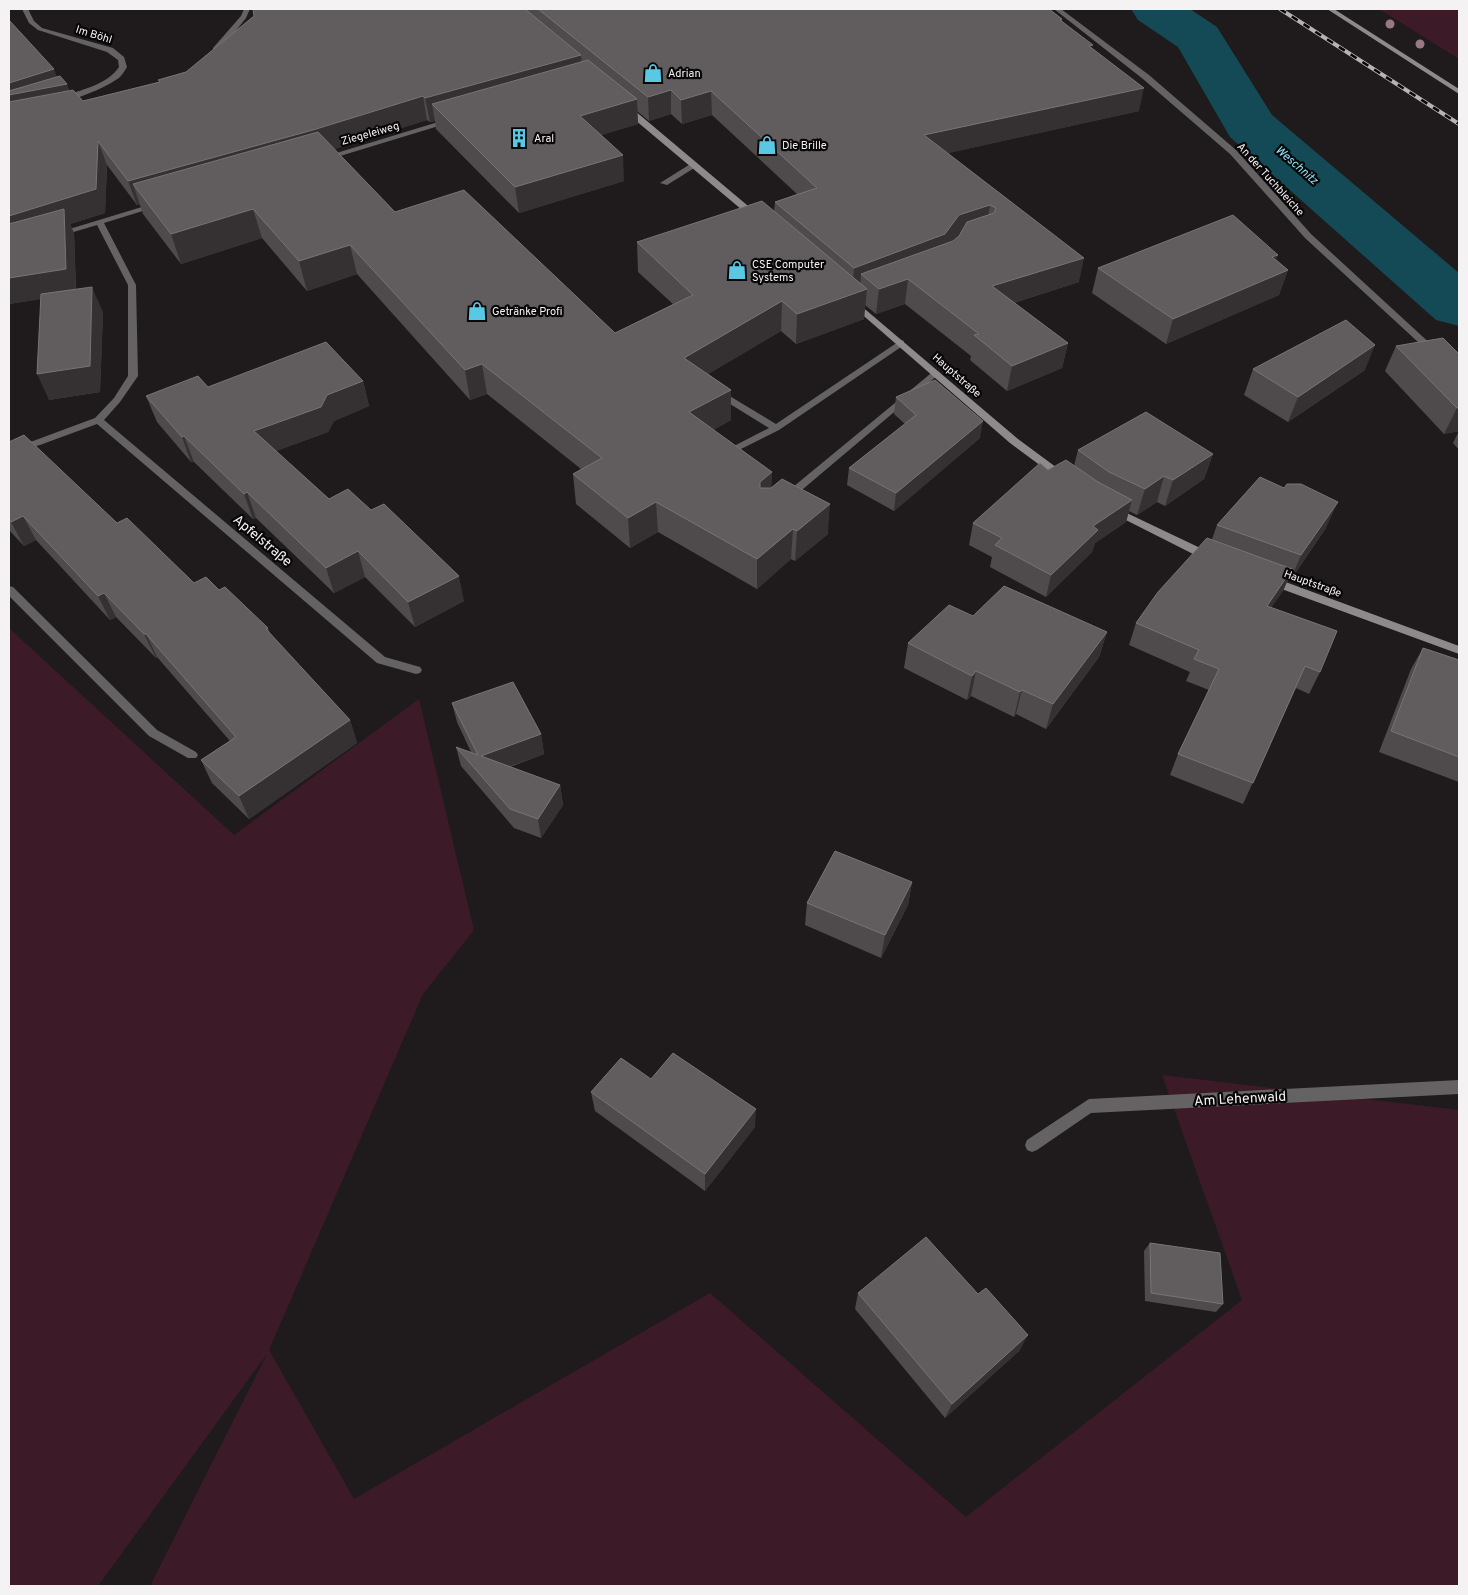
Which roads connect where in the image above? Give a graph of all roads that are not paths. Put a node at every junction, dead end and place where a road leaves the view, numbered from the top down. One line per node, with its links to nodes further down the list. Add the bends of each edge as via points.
1 (25, 9): 7 (street, Im Böhl, via 31,22 40,29 110,50 123,60 120,73 104,84)
2 (247, 9): 5 (street, via 221,47)
3 (1057, 9): 20 (street, An der Tuchbleiche, via 1146,77 1233,152 1308,236)
4 (1330, 9): 6 (main road)
5 (208, 58)
6 (1459, 92)
7 (52, 102)
8 (619, 102): 11 (main road)
9 (460, 119): 10 (street, Ziegeleiweg)
10 (319, 159)
11 (695, 165): 12 (street); 15 (main road)
12 (664, 183)
13 (166, 203): 14 (street)
14 (99, 222): 16 (street); 22 (street, via 132,285 133,376)
15 (768, 228)
16 (45, 237)
17 (852, 296): 18 (main road, Hauptstraße)
18 (901, 343): 19 (main road, Hauptstraße); 23 (street)
19 (935, 373): 26 (main road, Hauptstraße, via 1014,441); 27 (street)
20 (1459, 375)
21 (725, 397): 23 (street)
22 (98, 420): 25 (street); 33 (street, Apfelstraße, via 381,660)
23 (776, 428): 24 (street)
24 (737, 447)
25 (9, 450)
26 (1074, 485)
27 (780, 503)
28 (1105, 506): 29 (main road, via 1204,556)
29 (1223, 562)
30 (1259, 576): 32 (main road, Hauptstraße)
31 (9, 590): 34 (street, via 153,733)
32 (1459, 650)
33 (416, 670)
34 (192, 755)
35 (1459, 1087): 36 (street, Am Lehenwald, via 1089,1106)
36 (1032, 1145)

